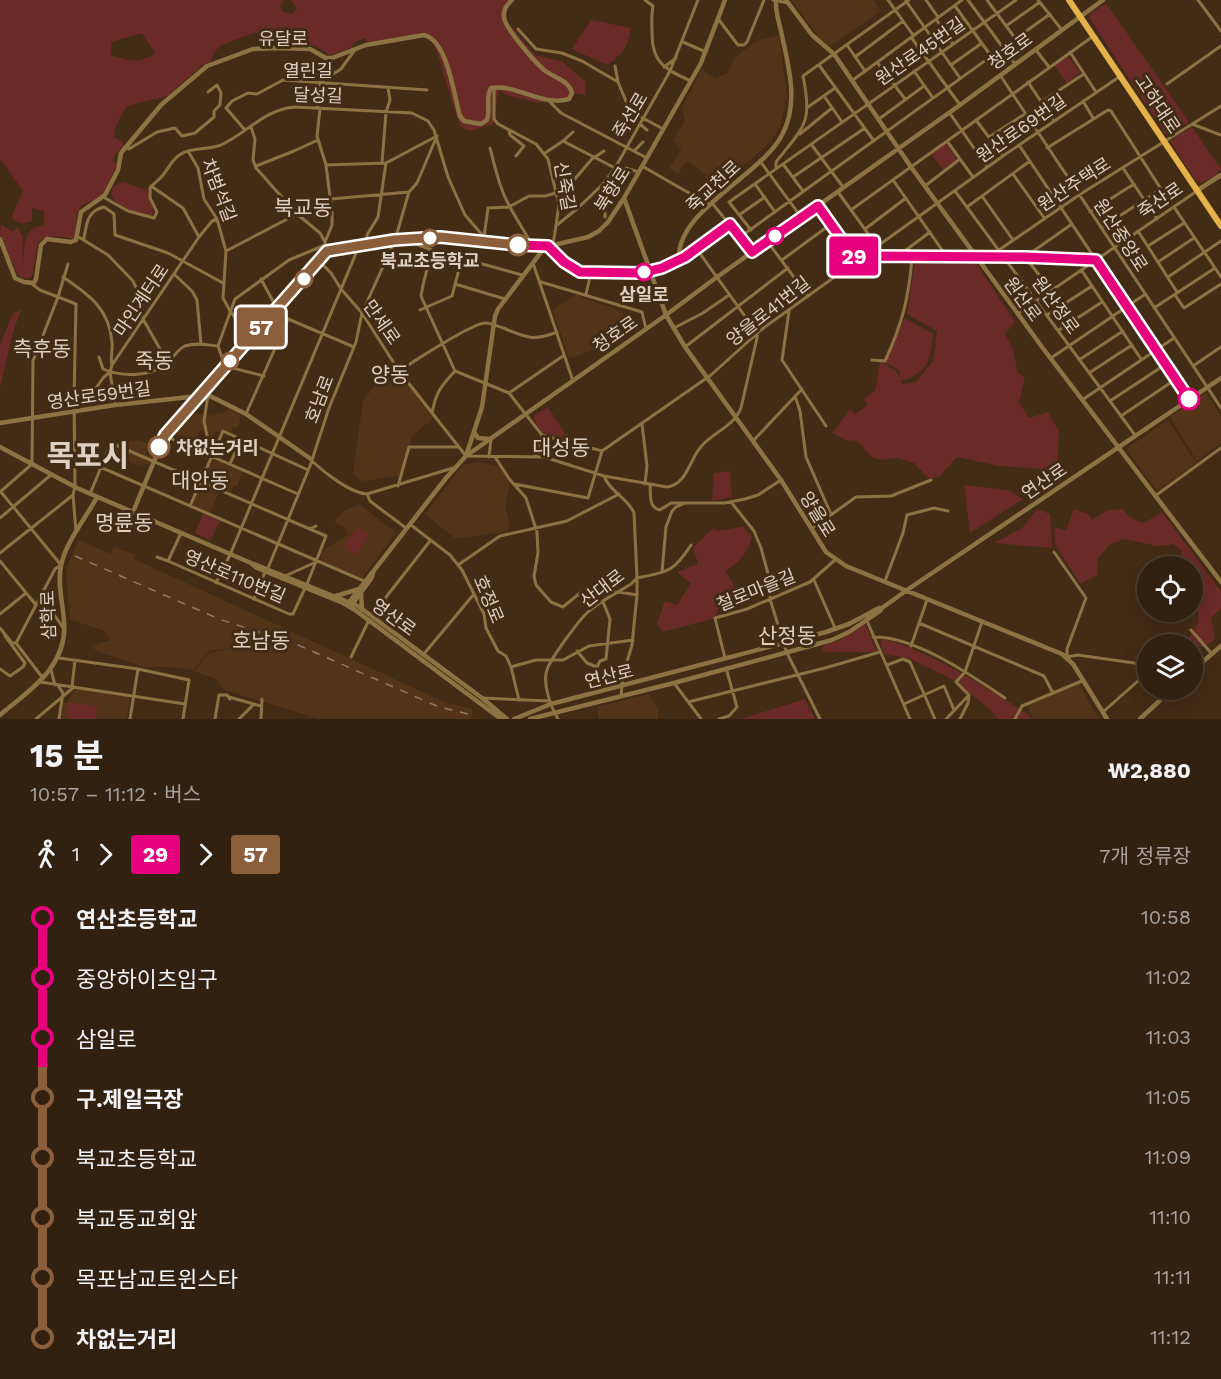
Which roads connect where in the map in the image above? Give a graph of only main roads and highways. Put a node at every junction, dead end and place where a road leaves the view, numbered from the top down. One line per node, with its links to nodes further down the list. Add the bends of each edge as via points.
1 (1069, 0): 2 (main road, 고하대로)
2 (1221, 226)

